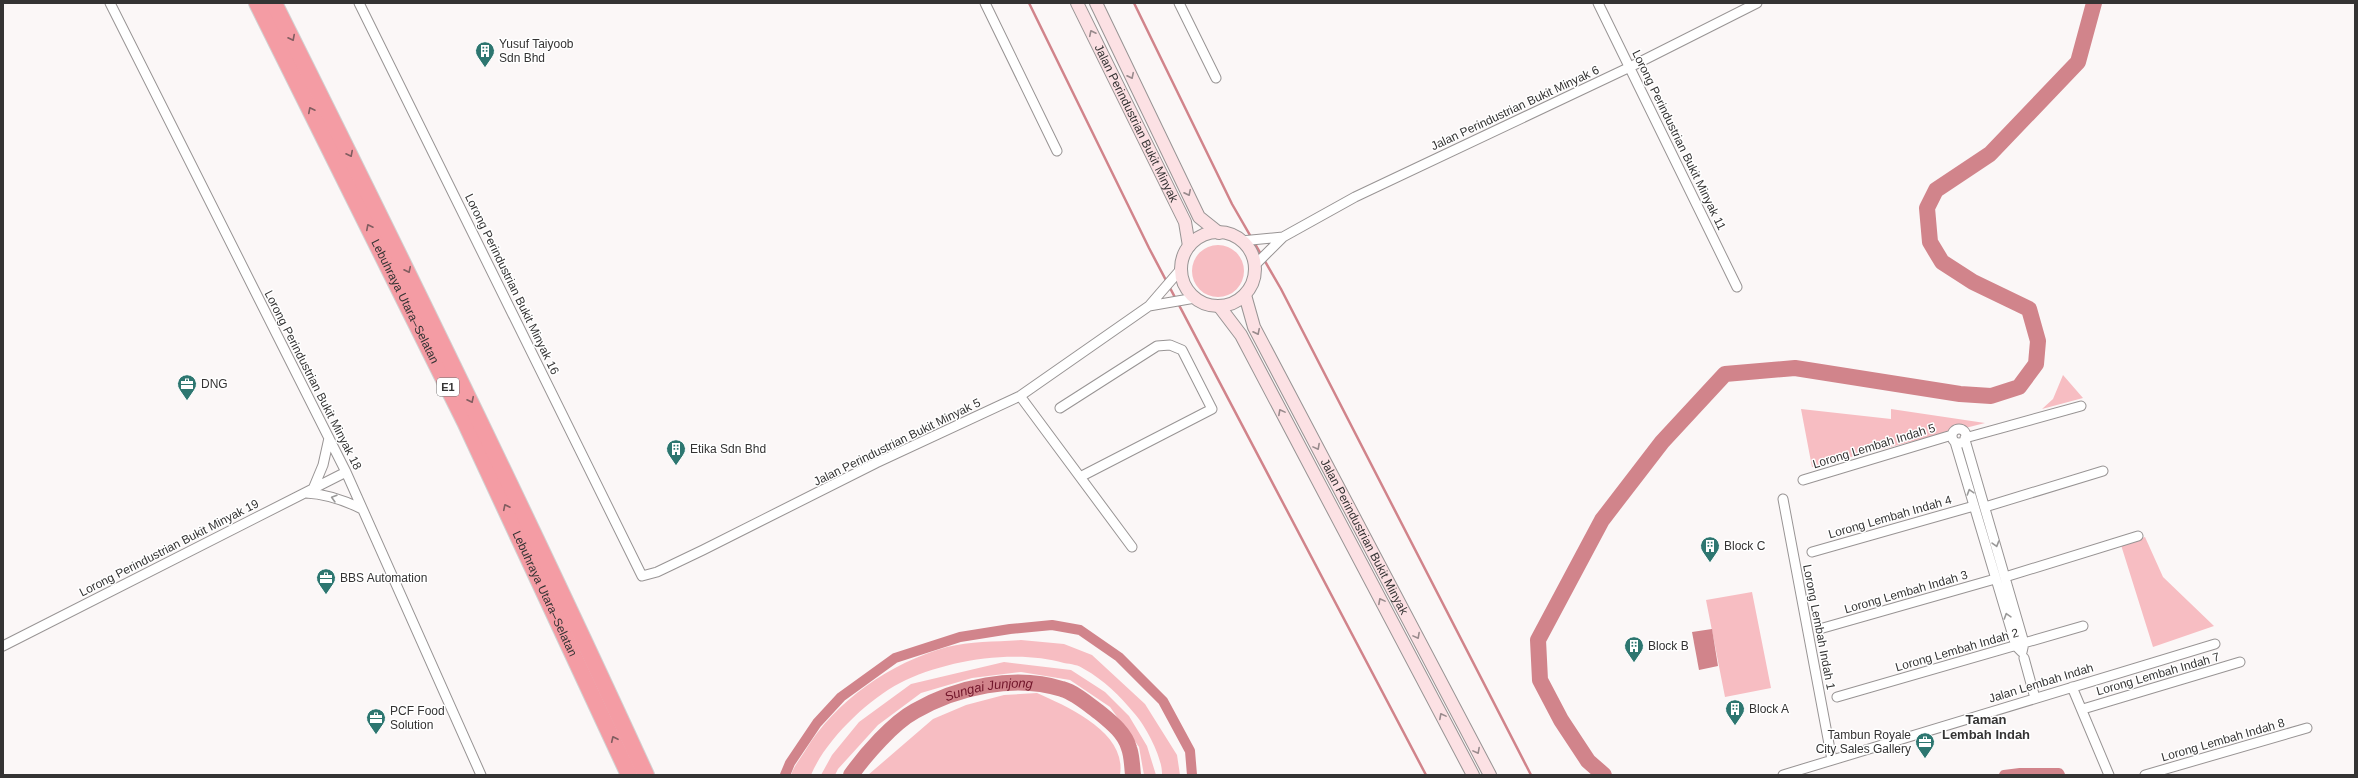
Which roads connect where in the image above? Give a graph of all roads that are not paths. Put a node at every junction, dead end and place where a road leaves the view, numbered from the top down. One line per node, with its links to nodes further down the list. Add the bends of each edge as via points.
1 (110, 3): 28 (street, Lorong Perindustrian Bukit Minyak 18)
2 (257, 3): 60 (highway, Lebuhraya Utara–Selatan / E1, one-way to 2, via 525,546)
3 (274, 3): 61 (highway, Lebuhraya Utara–Selatan / E1, one-way to 61, via 388,229 526,515)
4 (359, 3): 43 (street, Lorong Perindustrian Bukit Minyak 16)
5 (985, 3): 13 (street)
6 (1077, 3): 17 (main road, Jalan Perindustrian Bukit Minyak, one-way to 6, via 1185,222)
7 (1096, 3): 14 (main road, Jalan Perindustrian Bukit Minyak, one-way to 14, via 1199,217)
8 (1179, 3): 12 (street)
9 (1598, 3): 11 (street, Lorong Perindustrian Bukit Minyak 11)
10 (1757, 3): 11 (street, Jalan Perindustrian Bukit Minyak 6)
11 (1630, 67): 15 (street, Jalan Perindustrian Bukit Minyak 6, via 1355,197); 20 (street, Lorong Perindustrian Bukit Minyak 11)
12 (1216, 78)
13 (1057, 151)
14 (1219, 233): 16 (main road); 17 (main road, via 1203,236)
15 (1283, 237): 16 (street); 18 (street)
16 (1246, 240): 18 (main road, via 1250,252)
17 (1189, 246): 19 (main road)
18 (1258, 262): 21 (main road, via 1251,286)
19 (1178, 272): 22 (main road); 23 (street)
20 (1737, 287)
21 (1245, 295): 24 (main road, via 1228,305); 63 (main road, Jalan Perindustrian Bukit Minyak, one-way to 63, via 1254,327)
22 (1190, 299): 23 (street); 24 (main road)
23 (1148, 306): 25 (street, Jalan Perindustrian Bukit Minyak 5)
24 (1219, 306): 62 (main road, Jalan Perindustrian Bukit Minyak, one-way to 24, via 1241,335)
25 (1020, 396): 33 (street); 43 (street, Jalan Perindustrian Bukit Minyak 5, via 876,463 657,572)
26 (2081, 406): 30 (street)
27 (1060, 408): 33 (street, via 1142,354 1157,346 1170,346 1182,350 1212,409)
28 (329, 438): 32 (street, Lorong Perindustrian Bukit Minyak 18); 35 (street, via 323,465)
29 (1953, 438): 30 (street, via 1954,431 1959,429 1965,433); 34 (street, Lorong Lembah Indah 5); 37 (street, one-way to 29)
30 (1965, 439): 38 (street)
31 (2102, 471): 38 (street)
32 (346, 472): 35 (street, Lorong Perindustrian Bukit Minyak 19); 39 (street, Lorong Perindustrian Bukit Minyak 18)
33 (1080, 477): 41 (street)
34 (1803, 480)
35 (309, 491): 39 (street, one-way to 35, via 334,497); 50 (street, Lorong Perindustrian Bukit Minyak 19)
36 (1783, 499): 58 (street, Lorong Lembah Indah 1)
37 (1974, 506): 42 (street, Lorong Lembah Indah 4); 45 (street)
38 (1985, 507): 44 (street, one-way to 44)
39 (362, 509): 59 (street, Lorong Perindustrian Bukit Minyak 18)
40 (2138, 536): 44 (street)
41 (1132, 547)
42 (1812, 552)
43 (642, 576)
44 (2005, 577): 48 (street)
45 (1995, 579): 47 (street, Lorong Lembah Indah 3); 48 (street, one-way to 45)
46 (2083, 626): 48 (street, Lorong Lembah Indah 2)
47 (1823, 628)
48 (2020, 644): 54 (street, Lorong Lembah Indah 2)
49 (2215, 644): 53 (street, Jalan Lembah Indah)
50 (3, 646)
51 (2024, 658): 55 (street)
52 (2240, 662): 56 (street, Lorong Lembah Indah 7)
53 (2072, 687): 55 (street, Jalan Lembah Indah); 56 (street)
54 (1837, 698)
55 (2035, 698): 58 (street, Jalan Lembah Indah)
56 (2082, 709): 65 (street)
57 (2307, 728): 66 (street, Lorong Lembah Indah 8)
58 (1832, 760): 64 (street, Jalan Lembah Indah)
59 (481, 775)
60 (629, 775)
61 (646, 775)
62 (1473, 775)
63 (1490, 775)
64 (1783, 775)
65 (2109, 775)
66 (2145, 775)

